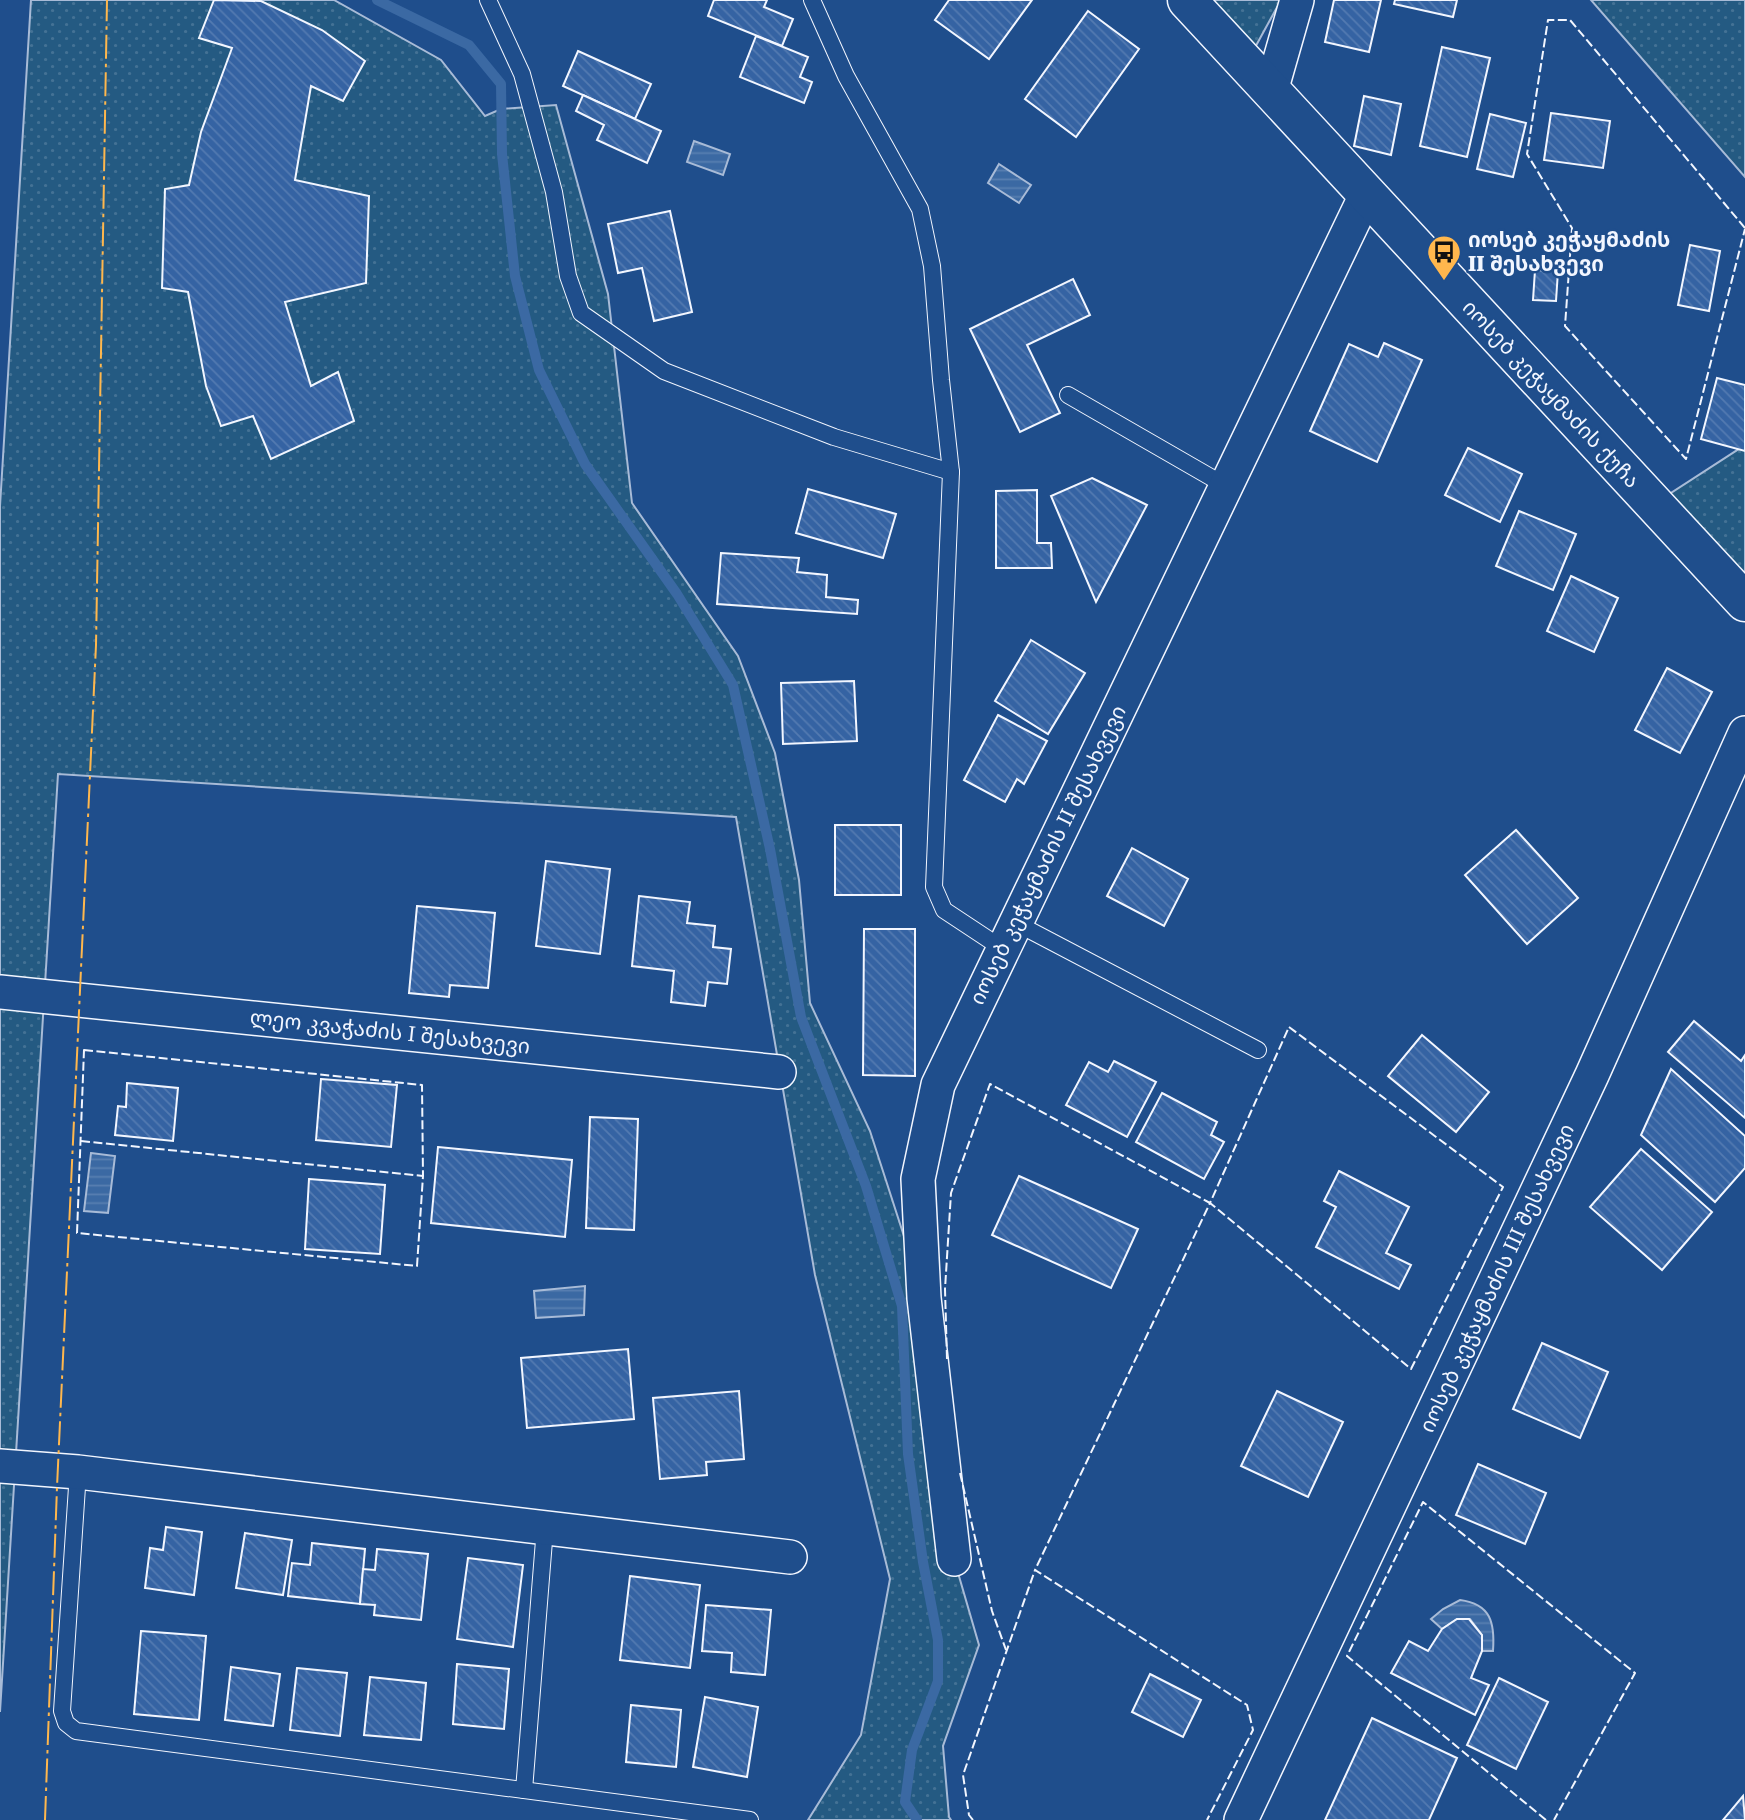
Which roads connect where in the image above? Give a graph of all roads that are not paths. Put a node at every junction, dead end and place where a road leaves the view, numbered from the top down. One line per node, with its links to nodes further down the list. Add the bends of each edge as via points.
1 (488, 0): 8 (lane, via 522,74 554,192 568,276 581,313 664,371 834,437)
2 (811, 0): 8 (lane, via 846,76 920,209 932,266)
3 (1187, 0): 5 (street, იოსებ კეჭაყმაძის ქუჩა)
4 (1297, 0): 5 (street)
5 (1271, 91): 6 (street, იოსებ კეჭაყმაძის ქუჩა)
6 (1366, 195): 9 (street, იოსებ კეჭაყმაძის II შესახვევი); 10 (street, იოსებ კეჭაყმაძის ქუჩა)
7 (1068, 395): 9 (lane)
8 (951, 472): 12 (lane, via 934,887 944,910)
9 (1226, 486): 12 (street, იოსებ კეჭაყმაძის II შესახვევი)
10 (1745, 602)
11 (1745, 733): 23 (street, იოსებ კეჭაყმაძის III შესახვევი, via 1592,1075)
12 (1010, 936): 14 (lane); 20 (street, იოსებ კეჭაყმაძის II შესახვევი, via 938,1085 918,1179 924,1298)
13 (0, 992): 15 (street, ლეო კვაჭაძის I შესახვევი)
14 (1258, 1050)
15 (779, 1072)
16 (0, 1466): 17 (street)
17 (78, 1472): 18 (street); 21 (lane, via 62,1711 66,1723 76,1731)
18 (545, 1528): 19 (street); 21 (lane)
19 (790, 1558)
20 (954, 1559)
21 (524, 1790): 22 (lane)
22 (750, 1820)
23 (1241, 1820)

